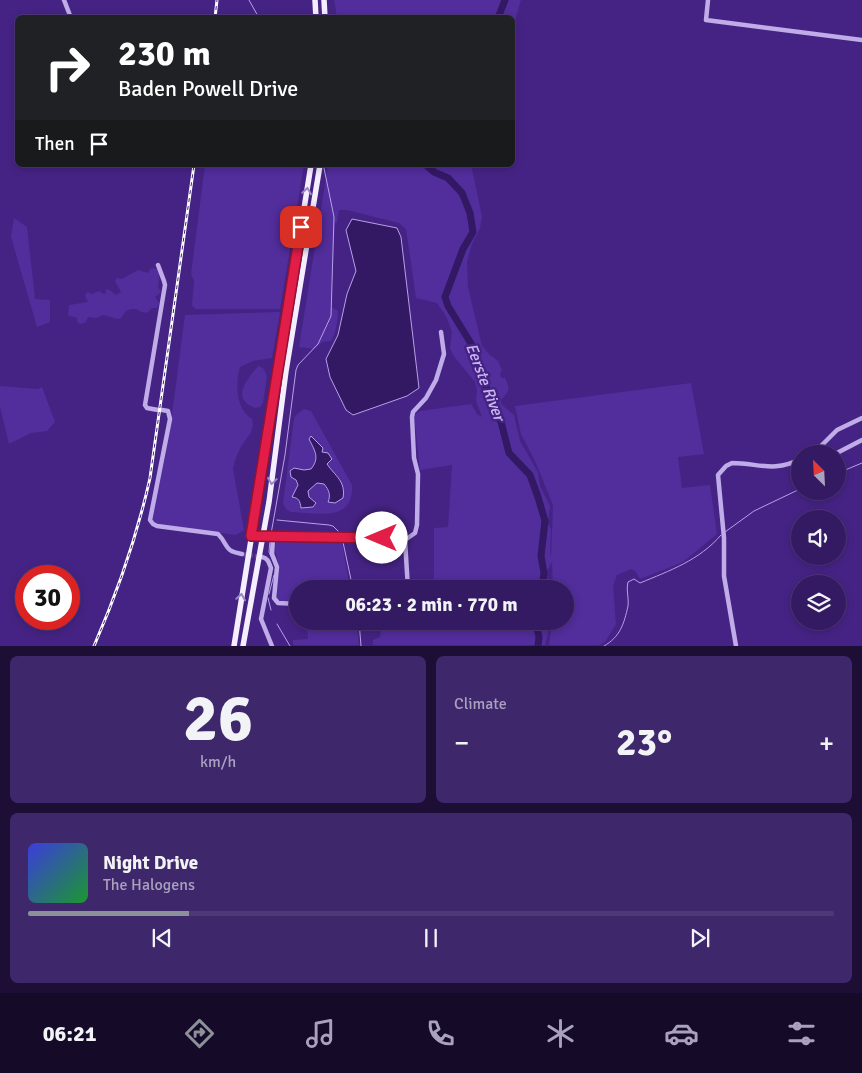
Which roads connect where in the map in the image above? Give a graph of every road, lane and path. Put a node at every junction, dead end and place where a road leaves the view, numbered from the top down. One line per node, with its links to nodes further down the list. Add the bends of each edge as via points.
1 (64, 0): 5 (street)
2 (315, 0): 6 (main road)
3 (324, 0): 7 (main road)
4 (708, 0): 8 (street, via 706,20)
5 (70, 15)
6 (316, 15)
7 (325, 15)
8 (862, 40)
9 (311, 167): 18 (main road, one-way to 9)
10 (320, 167): 19 (main road, one-way to 19)
11 (158, 265): 22 (street, via 164,285 145,405 146,408 168,411 170,419 150,520 157,526 218,534 226,547)
12 (441, 332): 21 (street, via 444,354 436,380 412,417 418,474 417,525 415,533)
13 (862, 418): 15 (street, via 838,430)
14 (862, 440): 16 (street)
15 (822, 445)
16 (846, 449)
17 (791, 463): 31 (street, via 776,467 732,463 718,475 724,576)
18 (251, 536): 19 (street); 28 (main road, one-way to 18)
19 (261, 537): 20 (street); 29 (main road)
20 (273, 537): 21 (street); 26 (street, via 272,554 277,567)
21 (405, 540): 24 (street)
22 (242, 554)
23 (262, 557): 25 (street, via 271,568)
24 (407, 580)
25 (266, 592): 26 (street); 30 (street, via 261,619)
26 (274, 598): 27 (street, via 278,603)
27 (289, 604)
28 (234, 646)
29 (243, 646)
30 (272, 646)
31 (736, 646)

